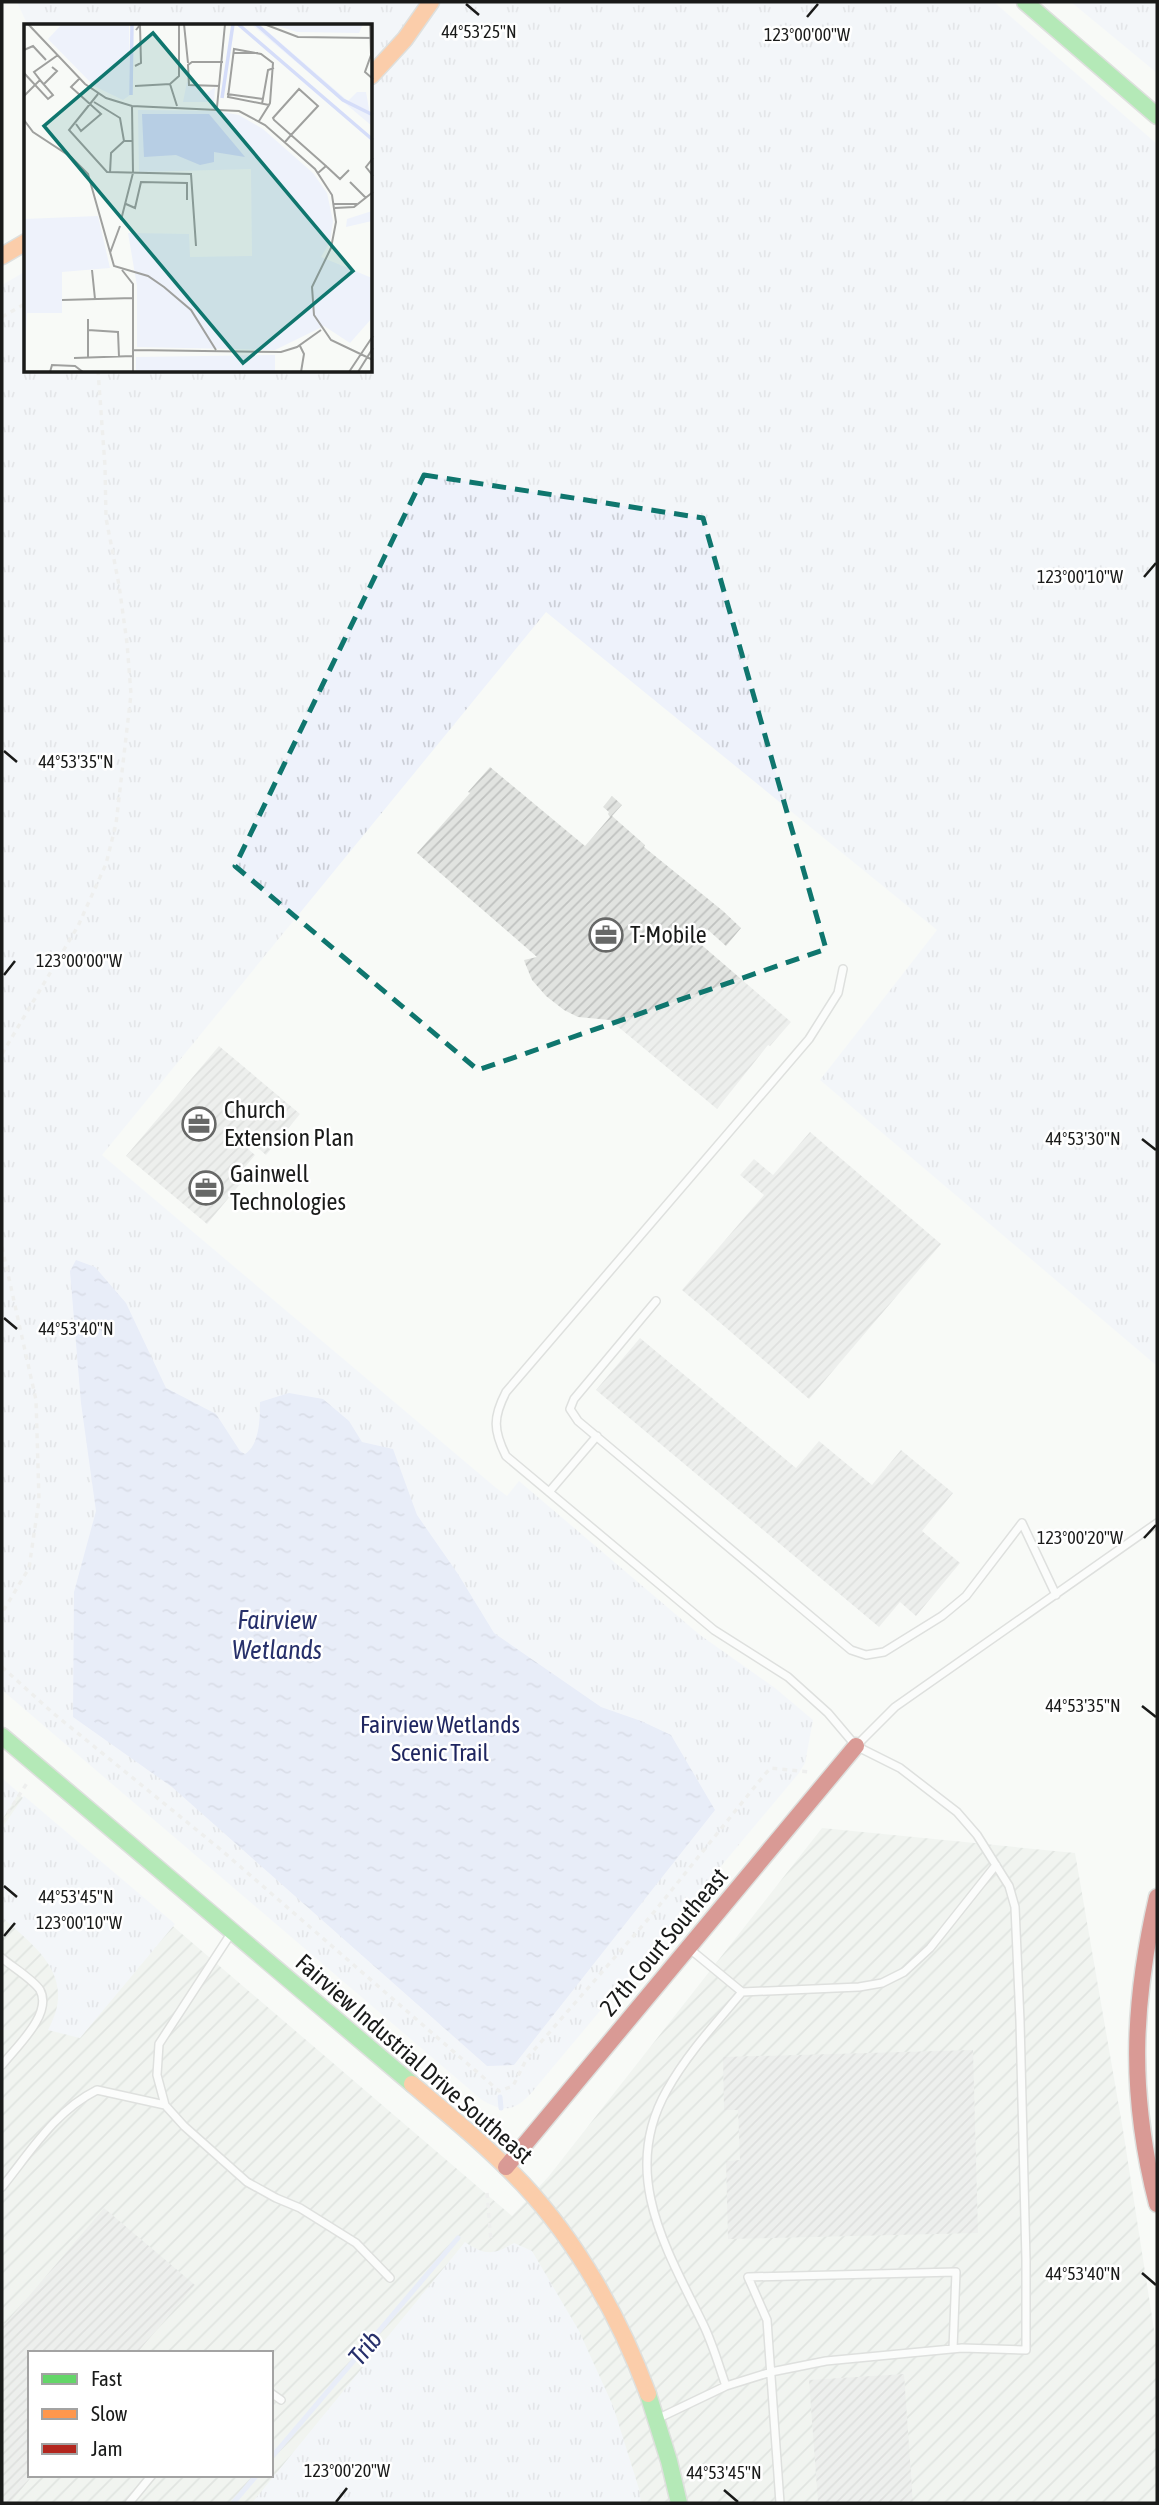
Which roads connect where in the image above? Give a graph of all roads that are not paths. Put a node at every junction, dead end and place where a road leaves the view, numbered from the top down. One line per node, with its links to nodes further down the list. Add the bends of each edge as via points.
1 (432, 2): 3 (main road)
2 (1024, 2): 4 (main road)
3 (373, 74)
4 (1157, 116)
5 (24, 243): 6 (main road)
6 (2, 256)
7 (844, 969): 10 (lane, via 838,993 810,1039 506,1392 495,1422 497,1439 506,1456)
8 (656, 1301): 9 (lane, via 573,1399 570,1409)
9 (597, 1436): 10 (lane); 12 (lane, via 851,1650 866,1655 884,1652 942,1616 965,1596 1022,1523)
10 (549, 1492): 14 (lane, via 714,1630 788,1677)
11 (1157, 1523): 12 (lane)
12 (1056, 1595): 14 (lane, via 895,1707)
13 (2, 1736): 17 (main road, Fairview Industrial Drive Southeast)
14 (856, 1745): 15 (lane, via 900,1768 957,1812); 18 (main road, 27th Court Southeast)
15 (996, 1865): 20 (lane, via 930,1948 904,1972 859,1987); 27 (lane, via 1015,1907 1026,2350)
16 (1157, 1897): 25 (main road, via 1140,1975 1135,2036 1141,2129)
17 (233, 1932): 22 (lane, via 159,2044 157,2075); 23 (main road, Fairview Industrial Drive Southeast)
18 (688, 1948): 20 (lane); 23 (main road, 27th Court Southeast)
19 (2, 1958): 21 (lane, via 39,1989 43,2001 40,2017)
20 (742, 1992): 29 (lane, via 666,2091 653,2122 647,2155 648,2193 659,2233 705,2329)
21 (2, 2065)
22 (165, 2105): 24 (lane, via 106,2090 87,2095 46,2129); 26 (lane, via 247,2182 300,2207 356,2243)
23 (506, 2167): 32 (main road, Fairview Industrial Drive Southeast, via 540,2204 591,2275 632,2351)
24 (2, 2187)
25 (1157, 2204)
26 (390, 2278)
27 (953, 2349): 28 (lane, via 826,2361); 28 (lane, via 956,2272 748,2277 767,2320)
28 (771, 2372): 29 (lane); 36 (lane)
29 (726, 2386): 32 (lane)
30 (273, 2394): 31 (lane)
31 (281, 2400)
32 (657, 2418): 35 (main road, Fairview Industrial Drive Southeast)
33 (150, 2477): 34 (lane)
34 (129, 2503)
35 (679, 2503)
36 (780, 2503)

